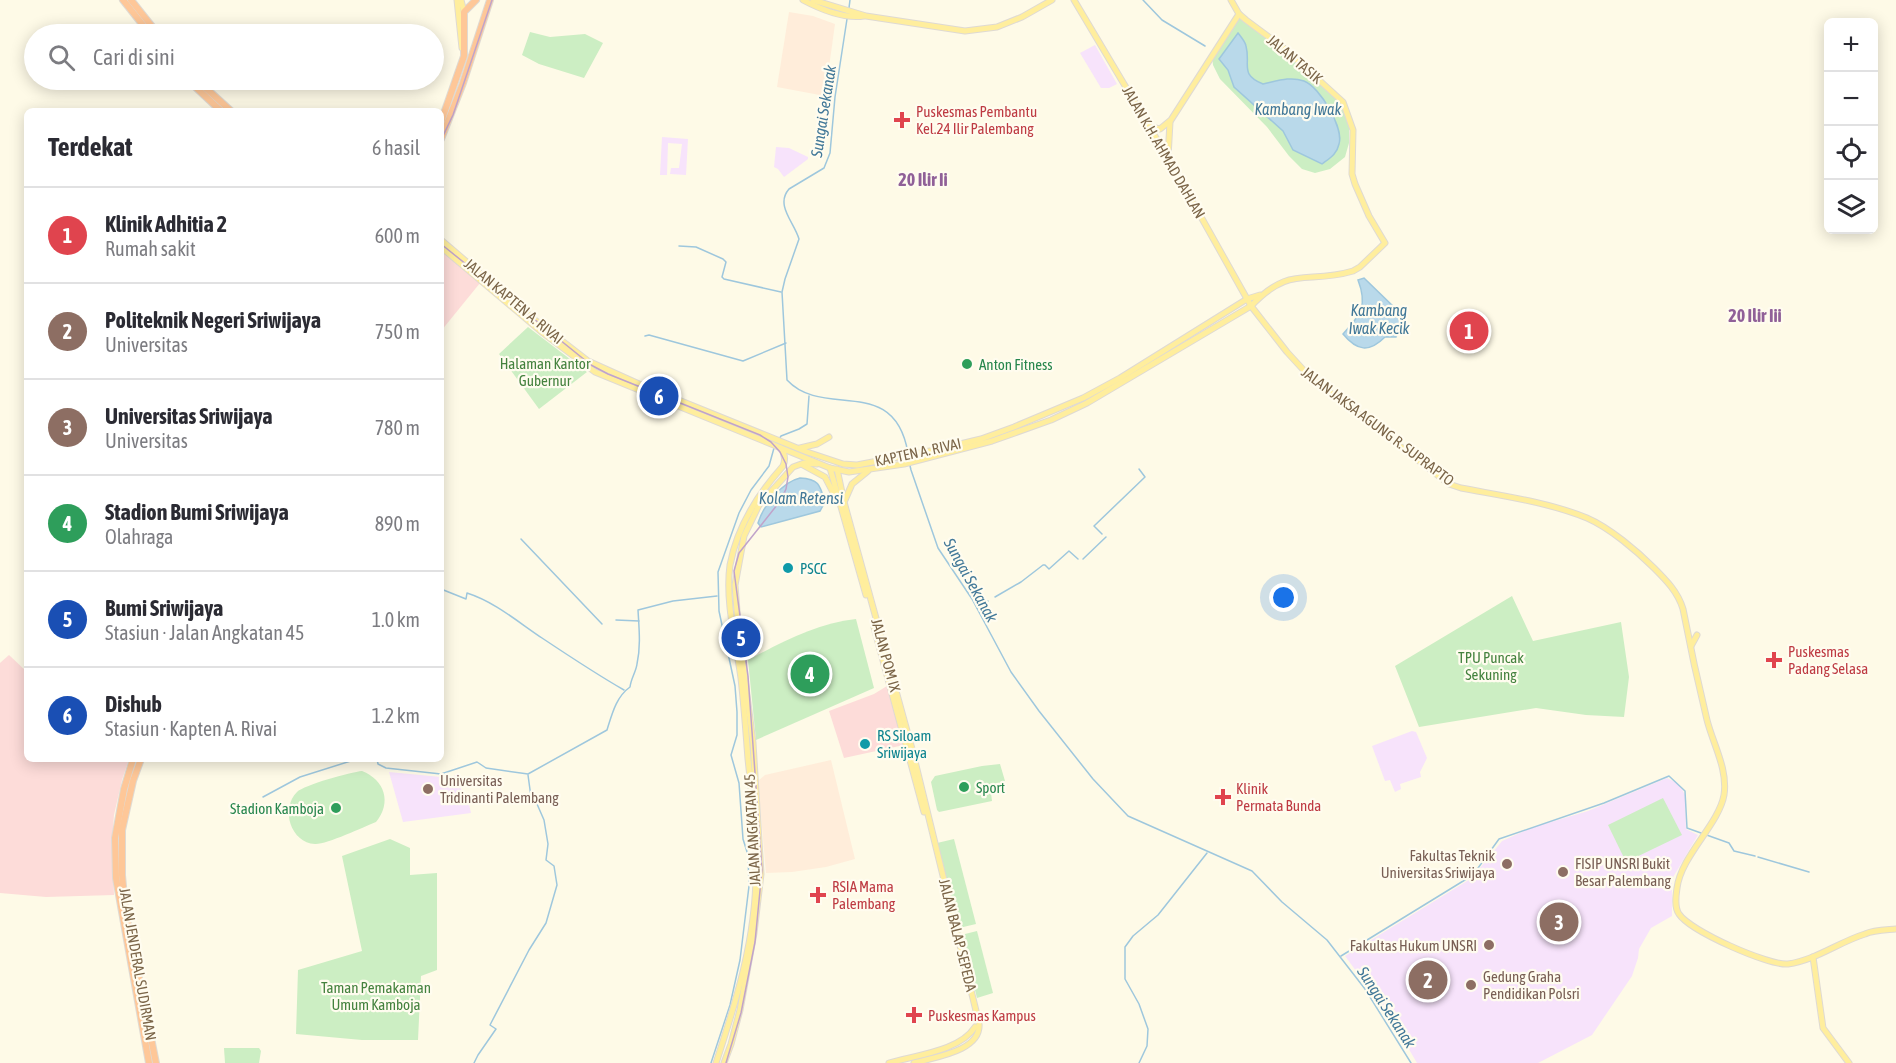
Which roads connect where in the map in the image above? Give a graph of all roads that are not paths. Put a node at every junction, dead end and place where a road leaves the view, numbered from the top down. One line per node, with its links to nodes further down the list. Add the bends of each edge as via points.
1 (123, 0): 15 (highway)
2 (131, 0): 16 (highway)
3 (459, 0): 11 (main road); 18 (main road)
4 (476, 0): 11 (highway)
5 (490, 0): 14 (highway)
6 (802, 0): 12 (main road)
7 (813, 0): 12 (main road)
8 (1052, 0): 12 (main road, via 1013,21 976,31)
9 (1074, 0): 25 (main road, JALAN K.H. AHMAD DAHLAN)
10 (1231, 0): 13 (main road)
11 (464, 12): 17 (highway)
12 (842, 12)
13 (1239, 14): 24 (main road); 30 (main road, JALAN TASIK, via 1343,102 1353,130 1352,174 1385,243 1353,271 1290,278)
14 (482, 23): 17 (highway); 26 (highway)
15 (142, 24)
16 (150, 24)
17 (470, 26): 18 (highway)
18 (464, 56): 23 (highway)
19 (199, 90): 21 (highway)
20 (208, 90): 22 (highway)
21 (218, 108)
22 (228, 108)
23 (444, 113)
24 (1171, 120): 25 (main road, via 1159,129); 27 (main road)
25 (1149, 126): 27 (main road, JALAN K.H. AHMAD DAHLAN)
26 (444, 131)
27 (1168, 158): 31 (main road, JALAN K.H. AHMAD DAHLAN)
28 (444, 243): 33 (main road, JALAN KAPTEN A. RIVAI)
29 (444, 250): 33 (main road, JALAN KAPTEN A. RIVAI, via 543,333)
30 (1260, 295): 31 (main road, KAPTEN A. RIVAI); 32 (main road, KAPTEN A. RIVAI)
31 (1247, 299): 32 (main road, JALAN K.H. AHMAD DAHLAN); 38 (main road, KAPTEN A. RIVAI, via 1120,378 1054,412 981,439)
32 (1251, 306): 38 (main road, KAPTEN A. RIVAI, via 1071,411 992,441); 52 (main road, JALAN JAKSA AGUNG R. SUPRAPTO, via 1314,380 1449,484 1559,509 1606,528 1671,585 1681,600)
33 (587, 364): 34 (main road, KAPTEN A. RIVAI)
34 (597, 370): 36 (main road, KAPTEN A. RIVAI); 36 (main road, KAPTEN A. RIVAI)
35 (829, 437): 37 (main road)
36 (779, 444): 37 (main road, KAPTEN A. RIVAI); 42 (main road, KAPTEN A. RIVAI); 47 (main road, via 785,461)
37 (799, 448): 39 (main road, KAPTEN A. RIVAI)
38 (915, 457): 40 (main road, KAPTEN A. RIVAI)
39 (831, 460): 40 (main road, KAPTEN A. RIVAI, via 857,465); 42 (main road); 43 (main road); 44 (main road, JALAN POM IX)
40 (902, 460): 45 (main road, KAPTEN A. RIVAI)
41 (799, 464): 42 (main road); 46 (main road); 49 (main road, via 825,477)
42 (820, 464): 43 (main road, KAPTEN A. RIVAI)
43 (830, 468): 44 (main road, KAPTEN A. RIVAI); 49 (main road)
44 (838, 470): 45 (main road, KAPTEN A. RIVAI); 49 (main road, JALAN POM IX)
45 (869, 470): 49 (main road, via 852,484)
46 (785, 474): 47 (main road); 50 (main road)
47 (774, 477): 48 (main road, JALAN ANGKATAN 45)
48 (755, 502): 50 (main road); 53 (main road, JALAN ANGKATAN 45, via 742,523 731,563 730,592)
49 (843, 504): 57 (main road, JALAN POM IX)
50 (751, 520): 54 (main road, via 735,585)
51 (1697, 635): 52 (main road)
52 (1691, 648): 60 (main road, JALAN JAKSA AGUNG R. SUPRAPTO, via 1720,756 1724,795 1678,877 1679,915 1700,932 1765,961 1778,964)
53 (744, 707): 54 (main road); 59 (main road, JALAN ANGKATAN 45, via 756,874)
54 (749, 712): 59 (main road, via 761,873)
55 (132, 762): 62 (highway, JALAN JENDERAL SUDIRMAN, via 115,838 116,878)
56 (140, 762): 63 (highway, JALAN JENDERAL SUDIRMAN, via 122,830 122,875)
57 (934, 841): 61 (main road, JALAN BALAP SEPEDA)
58 (1896, 929): 60 (main road, JALAN JAKSA AGUNG R. SUPRAPTO, via 1865,933)
59 (752, 935): 64 (main road, JALAN ANGKATAN 45); 65 (main road, via 740,1010)
60 (1813, 957): 68 (main road, via 1823,1028)
61 (977, 1028): 66 (main road, via 954,1045); 67 (main road, via 973,1041 965,1046)
62 (149, 1063)
63 (156, 1063)
64 (716, 1063)
65 (724, 1063)
66 (889, 1063)
67 (914, 1063)
68 (1849, 1063)

